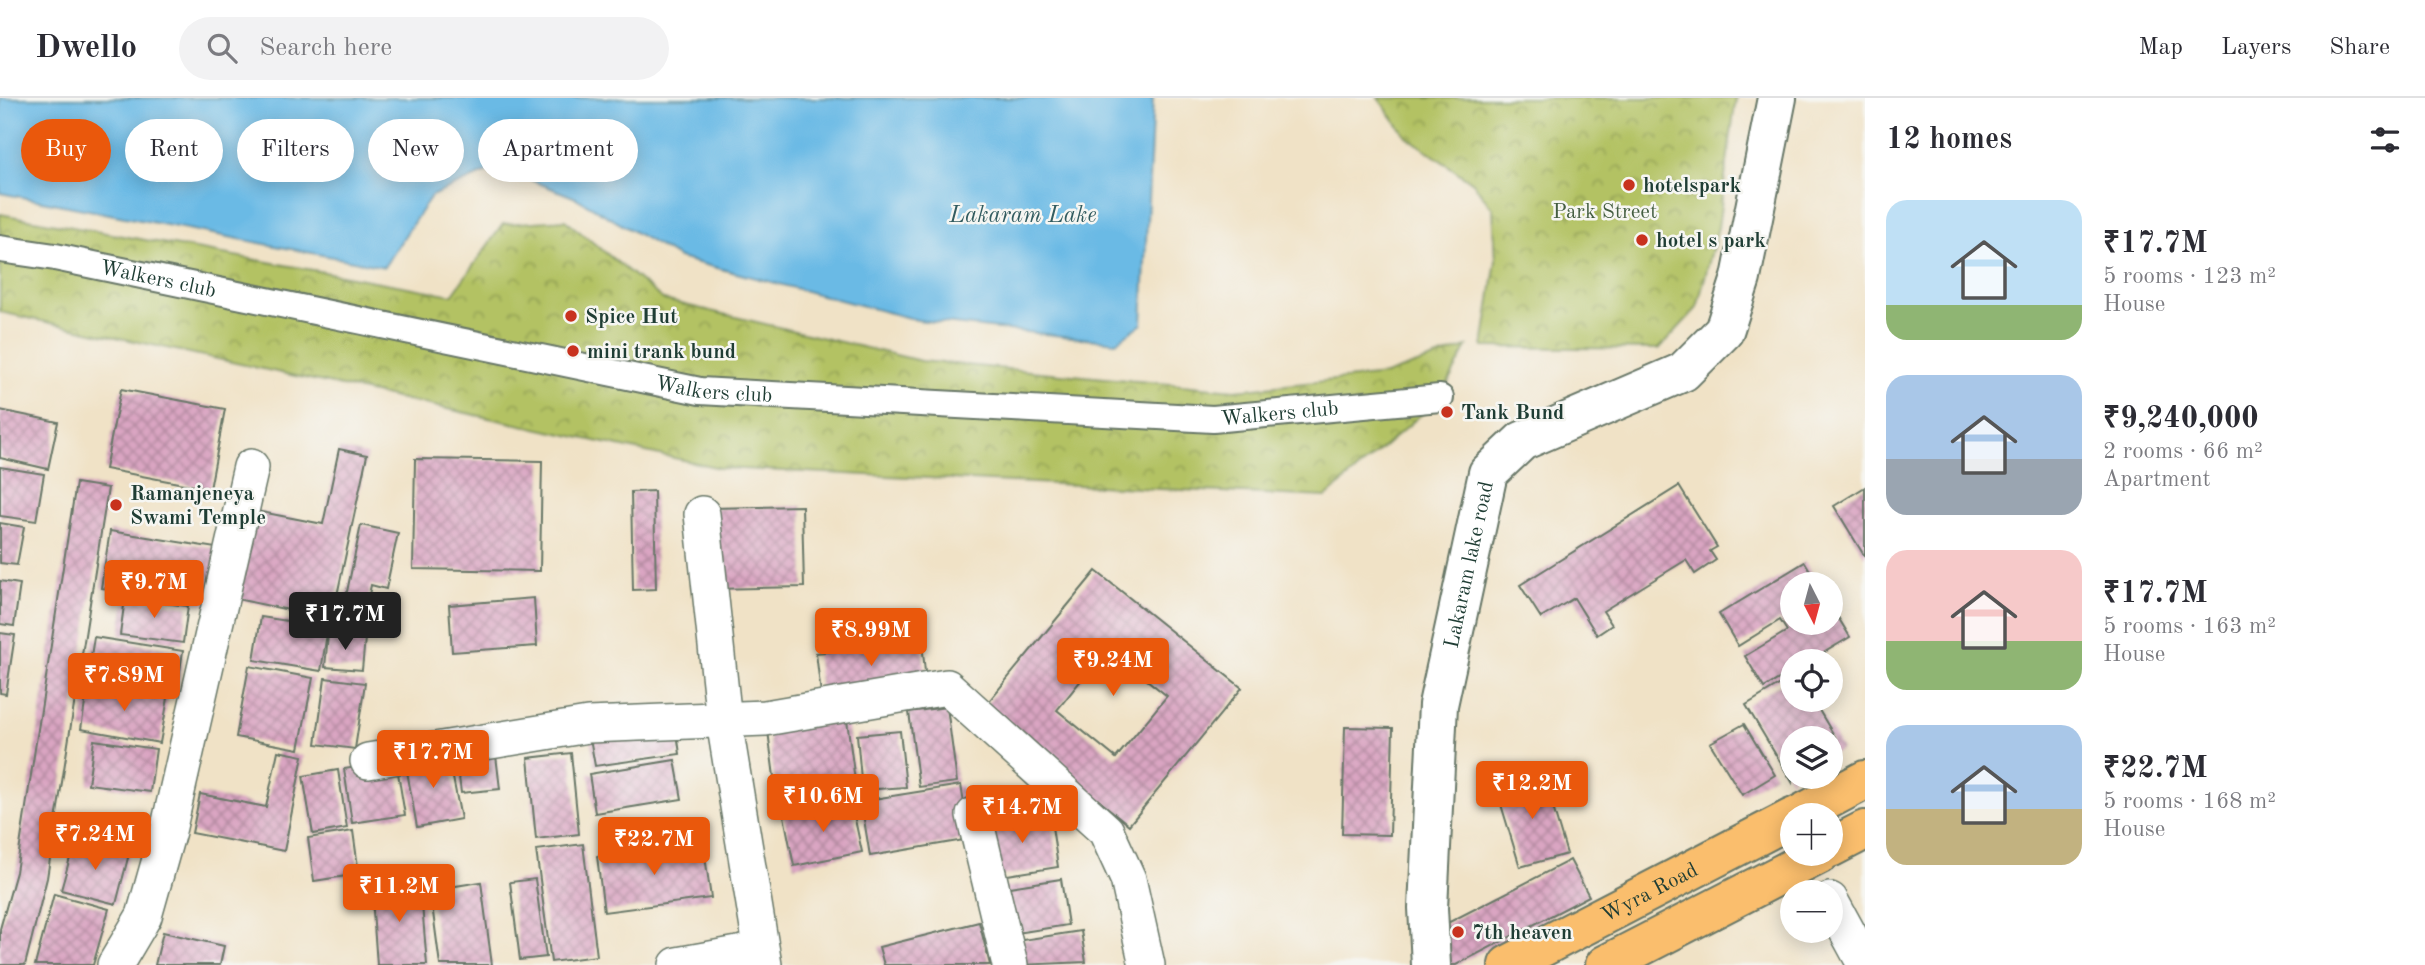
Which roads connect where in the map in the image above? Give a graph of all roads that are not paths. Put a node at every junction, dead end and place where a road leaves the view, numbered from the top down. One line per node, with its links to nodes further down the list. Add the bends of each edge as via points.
1 (1777, 98): 22 (street, Lakaram lake road, via 1741,278 1724,331 1683,372 1522,441 1488,473 1438,705 1428,908)
2 (0, 249): 3 (street, Walkers club, via 700,391 1213,419)
3 (1440, 398)
4 (251, 467): 18 (street, via 168,831 144,916)
5 (702, 514): 6 (street)
6 (724, 721): 7 (street, via 588,725); 16 (street); 21 (street, via 947,687 1106,831 1128,879)
7 (368, 761)
8 (1865, 780): 9 (main road)
9 (1822, 803)
10 (974, 815): 20 (street)
11 (1780, 824): 23 (main road, Wyra Road)
12 (1865, 830): 13 (main road, Wyra Road)
13 (1843, 847)
14 (1818, 866): 24 (main road, Wyra Road)
15 (1843, 924): 17 (street)
16 (762, 958): 19 (street)
17 (1865, 964)
18 (115, 965)
19 (677, 965)
20 (1010, 965)
21 (1147, 965)
22 (1431, 965)
23 (1508, 965)
24 (1605, 965)

